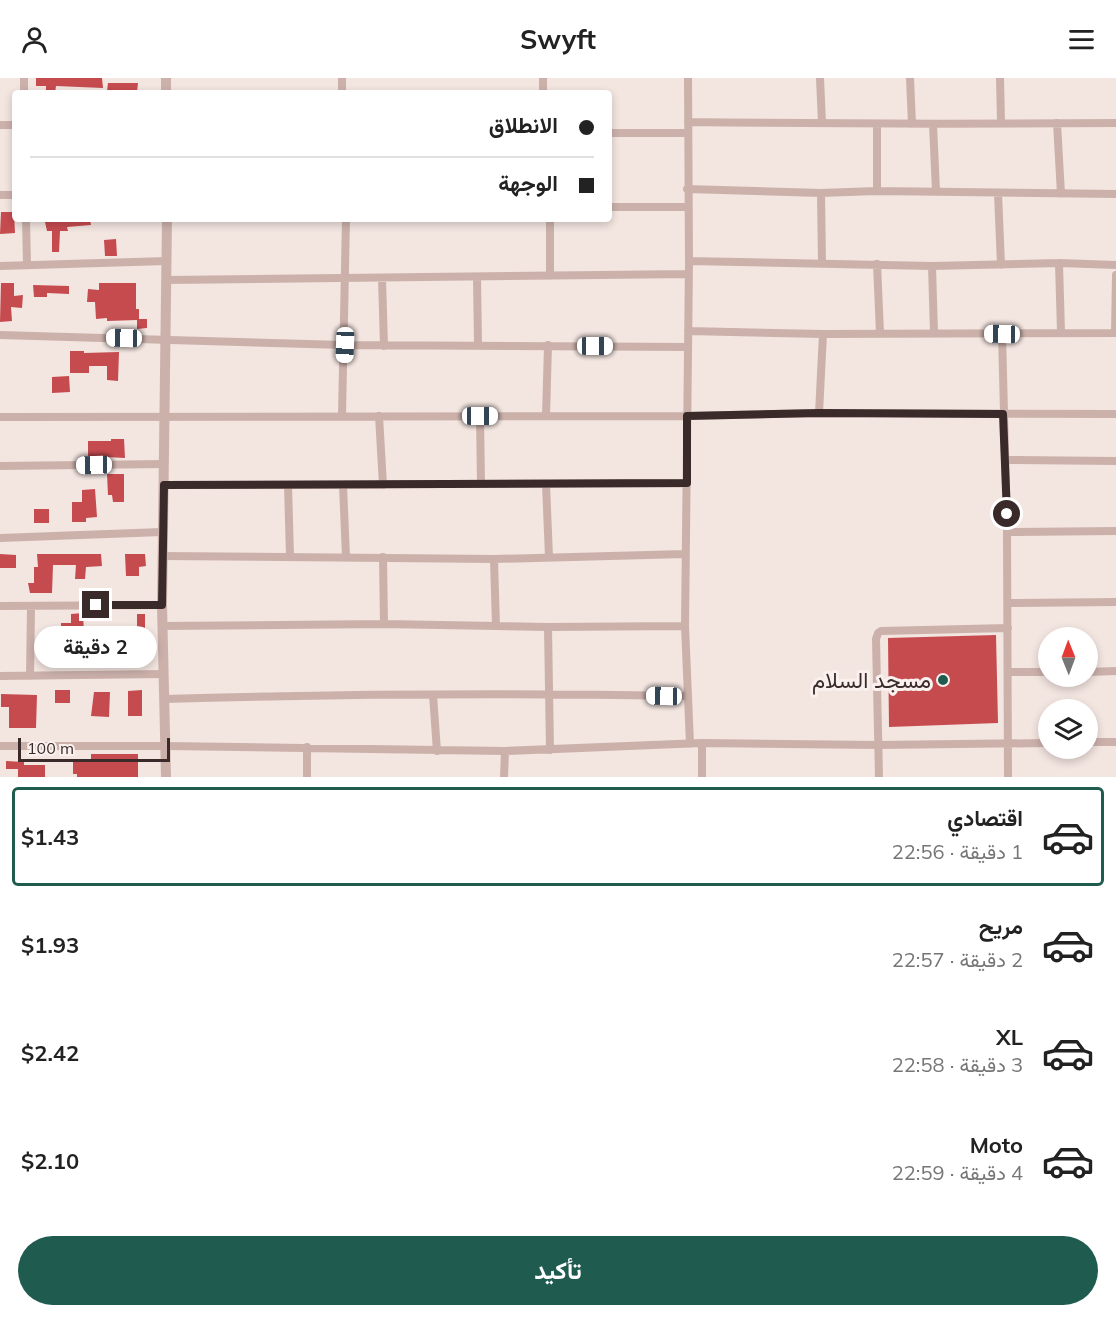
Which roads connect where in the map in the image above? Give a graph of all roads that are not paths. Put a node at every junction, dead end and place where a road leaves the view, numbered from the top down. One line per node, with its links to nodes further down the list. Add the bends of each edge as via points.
1 (688, 78): 5 (street)
2 (820, 78): 7 (street)
3 (910, 78): 11 (street)
4 (1000, 78): 6 (street)
5 (688, 122): 7 (street); 14 (street)
6 (1001, 122): 8 (street); 12 (street)
7 (822, 123): 10 (street)
8 (1057, 123): 9 (street); 20 (street)
9 (1116, 123)
10 (877, 124): 11 (street); 16 (street)
11 (912, 124): 12 (street)
12 (933, 124): 17 (street)
13 (612, 133): 14 (street)
14 (688, 133): 15 (street)
15 (687, 189): 18 (street); 23 (street)
16 (877, 191): 17 (street); 18 (street)
17 (936, 191): 19 (street)
18 (821, 193): 30 (street)
19 (998, 193): 20 (street); 33 (street)
20 (1061, 194): 21 (street)
21 (1116, 194)
22 (612, 207): 23 (street)
23 (687, 207): 29 (street)
24 (26, 222): 35 (street)
25 (167, 222): 28 (street)
26 (346, 222): 41 (street)
27 (550, 222): 40 (street)
28 (167, 261): 35 (street); 44 (street)
29 (689, 261): 30 (street); 38 (street)
30 (822, 263): 32 (street)
31 (1059, 263): 33 (street); 34 (street); 46 (street)
32 (877, 264): 37 (street); 47 (street)
33 (1001, 264): 37 (street)
34 (1116, 264)
35 (27, 265): 36 (street)
36 (0, 266)
37 (932, 266): 48 (street)
38 (689, 274): 40 (street); 45 (street)
39 (1116, 275): 49 (street)
40 (550, 276): 43 (street)
41 (345, 278): 42 (street); 44 (street); 54 (street)
42 (382, 278): 43 (street); 57 (street)
43 (477, 278): 55 (street)
44 (167, 280): 53 (street)
45 (688, 331): 50 (street); 58 (street)
46 (1061, 332): 49 (street); 51 (street)
47 (880, 333): 48 (street); 50 (street)
48 (934, 333): 51 (street)
49 (1115, 333)
50 (823, 334): 59 (street)
51 (1002, 334): 60 (street)
52 (0, 335): 53 (street)
53 (167, 339): 54 (street); 68 (street)
54 (345, 345): 57 (street); 62 (street)
55 (478, 345): 56 (street); 57 (street)
56 (548, 345): 58 (street); 65 (street)
57 (384, 346)
58 (688, 346): 66 (street)
59 (819, 413): 60 (street); 66 (street)
60 (1003, 414): 61 (street); 69 (street)
61 (1116, 414)
62 (342, 416): 63 (street); 68 (street)
63 (379, 416): 64 (street); 79 (street)
64 (480, 416): 65 (street); 74 (street)
65 (546, 416): 66 (street)
66 (687, 416): 73 (street)
67 (0, 417): 68 (street)
68 (165, 418): 71 (street)
69 (1005, 460): 70 (street); 82 (street)
70 (1116, 461)
71 (164, 464): 72 (street); 76 (street)
72 (0, 466)
73 (687, 483): 75 (street); 84 (street)
74 (481, 484): 75 (street); 79 (street)
75 (546, 484): 89 (street)
76 (164, 485): 77 (street); 81 (street)
77 (288, 485): 78 (street); 86 (street)
78 (343, 485): 79 (street); 87 (street)
79 (383, 485)
80 (1116, 531): 82 (street)
81 (162, 532): 83 (street); 85 (street)
82 (1007, 532): 92 (street)
83 (0, 538)
84 (686, 554): 89 (street); 98 (street)
85 (162, 556): 86 (street); 93 (street)
86 (290, 556): 87 (street)
87 (346, 557): 88 (street)
88 (382, 557): 90 (street); 96 (street)
89 (549, 557): 90 (street)
90 (494, 559): 99 (street)
91 (1116, 602): 92 (street)
92 (1008, 603): 101 (street)
93 (162, 605): 95 (street); 97 (street)
94 (0, 606): 95 (street)
95 (31, 606): 108 (street)
96 (384, 624): 97 (street); 99 (street)
97 (162, 626): 106 (street)
98 (685, 626): 100 (street); 111 (street)
99 (496, 627): 100 (street)
100 (548, 627): 109 (street)
101 (1008, 628): 103 (street); 119 (street, via 878,633)
102 (1116, 671): 105 (street)
103 (1009, 672): 104 (street); 116 (street)
104 (1038, 672)
105 (1098, 672)
106 (164, 674): 108 (street); 112 (street)
107 (0, 676): 108 (street)
108 (30, 676)
109 (548, 694): 110 (street); 111 (street); 123 (street)
110 (433, 695): 112 (street); 124 (street)
111 (687, 696): 118 (street)
112 (164, 699): 121 (street)
113 (1098, 742): 114 (street)
114 (1116, 742)
115 (702, 743): 118 (street); 119 (street); 129 (street)
116 (1008, 743): 117 (street); 119 (street); 131 (street)
117 (1038, 743)
118 (690, 744): 123 (street)
119 (878, 745): 130 (street)
120 (0, 746): 121 (street)
121 (166, 746): 122 (street); 126 (street)
122 (307, 747): 124 (street); 127 (street)
123 (550, 750): 125 (street)
124 (437, 751): 125 (street)
125 (505, 751): 128 (street)
126 (166, 777)
127 (308, 777)
128 (504, 777)
129 (702, 777)
130 (879, 777)
131 (1008, 777)

